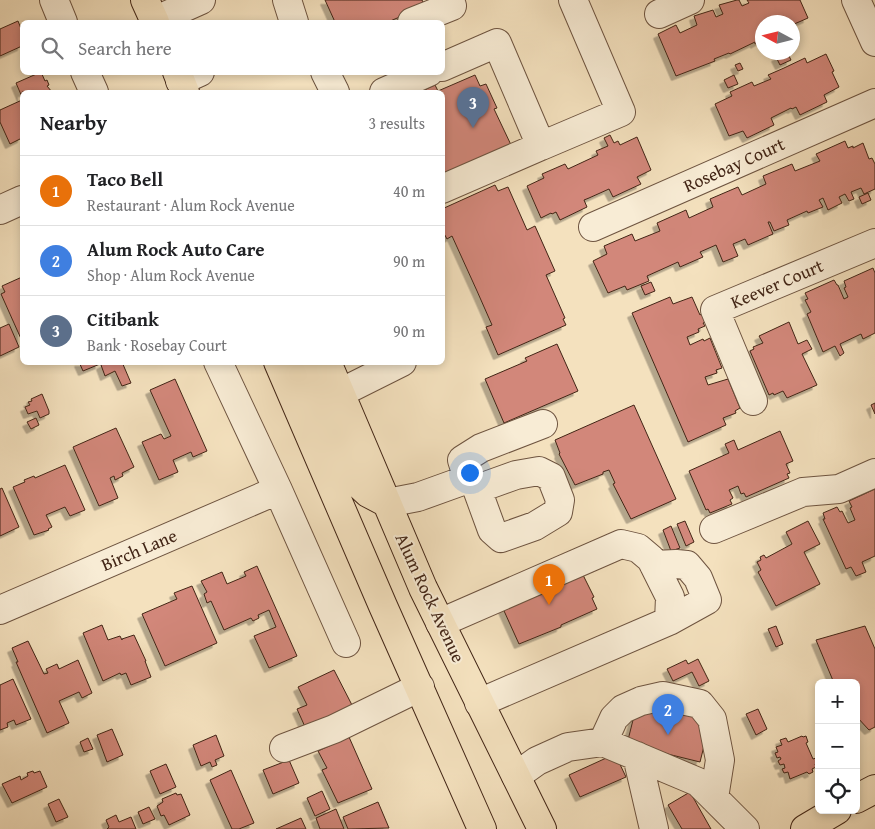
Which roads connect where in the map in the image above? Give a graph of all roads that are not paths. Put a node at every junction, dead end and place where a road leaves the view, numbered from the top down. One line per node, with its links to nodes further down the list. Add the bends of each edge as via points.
1 (54, 0): 10 (street)
2 (201, 0): 8 (street)
3 (287, 0): 11 (street)
4 (450, 0): 12 (street, via 452,6)
5 (573, 0): 22 (street, via 621,112)
6 (690, 0): 9 (street)
7 (856, 0): 13 (street)
8 (151, 14)
9 (659, 14)
10 (63, 20)
11 (293, 20)
12 (417, 20)
13 (875, 42)
14 (445, 66): 22 (street, via 497,43)
15 (86, 75): 18 (street)
16 (326, 75): 19 (street)
17 (422, 75): 20 (street)
18 (93, 90)
19 (334, 90)
20 (388, 90)
21 (875, 103): 26 (street, Rosebay Court)
22 (541, 146): 23 (street)
23 (445, 188)
24 (20, 201): 25 (street)
25 (0, 210)
26 (593, 227)
27 (875, 243): 34 (street, Keever Court, via 716,310)
28 (219, 365): 37 (street)
29 (279, 365): 45 (main road)
30 (295, 365): 38 (main road, via 304,370 354,480 368,493)
31 (328, 365): 33 (main road, Alum Rock Avenue)
32 (396, 365): 33 (street)
33 (340, 392): 38 (main road, Alum Rock Avenue)
34 (753, 401)
35 (543, 424): 38 (street, via 481,448 462,460 472,484)
36 (875, 473): 39 (street, via 839,489 803,492)
37 (278, 490): 41 (street, Birch Lane); 44 (street)
38 (387, 503): 43 (main road, Alum Rock Avenue)
39 (714, 529)
40 (654, 565): 42 (street, via 670,597); 42 (street, via 686,565 698,578 707,600); 43 (street, via 638,548 621,544)
41 (0, 610)
42 (669, 621): 46 (street)
43 (440, 623): 46 (main road, Alum Rock Avenue)
44 (346, 643)
45 (420, 687): 48 (street, via 334,729); 55 (main road)
46 (479, 703): 50 (main road, Alum Rock Avenue)
47 (603, 742): 49 (street); 50 (street, via 568,747 536,761); 53 (street, via 614,718 641,701 663,696 700,704 712,719 720,760)
48 (284, 748)
49 (636, 756): 53 (street, via 698,782); 57 (street)
50 (516, 776): 56 (main road, Alum Rock Avenue)
51 (875, 789): 52 (main road)
52 (860, 797)
53 (714, 798): 58 (street)
54 (830, 814): 59 (main road)
55 (482, 829)
56 (542, 829)
57 (654, 829)
58 (745, 829)
59 (805, 829)

